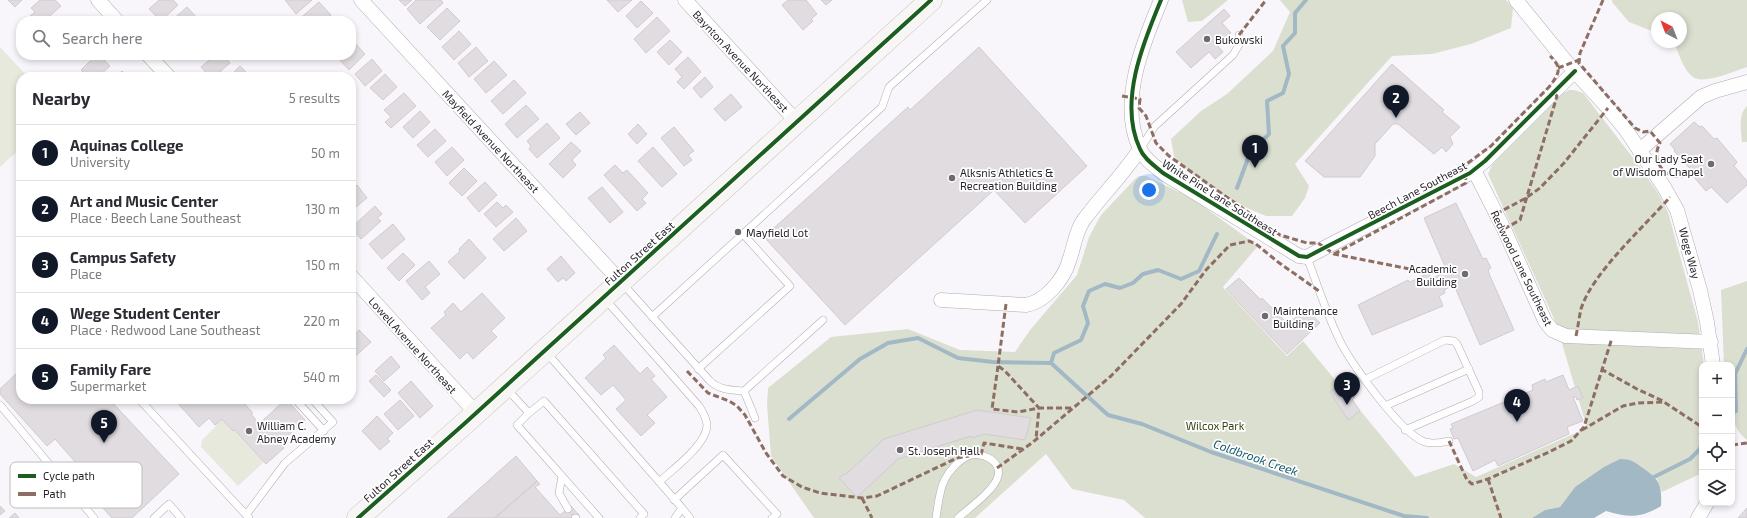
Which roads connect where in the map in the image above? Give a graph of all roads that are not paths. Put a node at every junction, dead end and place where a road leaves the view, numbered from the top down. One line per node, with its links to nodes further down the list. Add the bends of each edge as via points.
1 (98, 0): 8 (street)
2 (361, 0): 21 (street, Mayfield Avenue Northeast)
3 (685, 0): 14 (street, Baynton Avenue Northeast)
4 (931, 0): 14 (main road, Fulton Street East)
5 (987, 0): 18 (lane, via 889,87 882,107)
6 (1161, 0): 15 (street, White Pine Lane Southeast, via 1134,83 1130,114)
7 (1524, 4): 11 (street, Wege Way)
8 (112, 16)
9 (1239, 35): 15 (lane, via 1240,43 1233,55 1155,126)
10 (153, 60): 12 (street)
11 (1575, 71): 16 (street, Wege Way); 17 (street, Beech Lane Southeast)
12 (163, 72)
13 (1747, 82): 16 (street, via 1701,97)
14 (797, 122): 21 (main road, Fulton Street East)
15 (1140, 149): 19 (street, White Pine Lane Southeast, via 1163,173 1295,255); 23 (street, via 1082,222 1063,274 1039,300 1026,305)
16 (1640, 150): 26 (street, Wege Way, via 1664,187 1681,220)
17 (1474, 170): 19 (street, Beech Lane Southeast); 26 (street, Redwood Lane Southeast, via 1504,229 1545,321 1552,330 1566,336)
18 (743, 234): 24 (lane); 29 (lane, via 790,286)
19 (1307, 257): 31 (lane, via 1339,340)
20 (356, 281): 39 (street, Lowell Avenue Northeast)
21 (621, 282): 22 (main road, Fulton Street East); 24 (lane)
22 (603, 298): 27 (main road, Fulton Street East); 47 (lane, via 699,406 705,416 707,426 700,442)
23 (941, 300)
24 (652, 317): 29 (lane)
25 (823, 320): 33 (lane)
26 (1711, 342): 28 (street, Wege Way)
27 (544, 351): 32 (main road, Fulton Street East); 47 (lane)
28 (1714, 362)
29 (698, 369): 33 (lane, via 715,386)
30 (1469, 369): 31 (lane, via 1457,344 1448,340); 38 (lane); 42 (lane, via 1479,392 1477,398)
31 (1366, 379): 38 (lane)
32 (505, 386): 39 (main road, Fulton Street East); 40 (lane)
33 (744, 391): 41 (lane)
34 (144, 404): 53 (lane)
35 (300, 404): 43 (lane)
36 (317, 404): 43 (lane, via 333,422)
37 (0, 405): 45 (lane)
38 (1385, 406): 42 (lane)
39 (476, 413): 57 (main road, Fulton Street East)
40 (529, 413): 46 (lane, via 517,425); 59 (lane, via 544,401 644,514)
41 (755, 418)
42 (1405, 430): 44 (lane, via 1425,442 1434,444)
43 (324, 431): 53 (lane, via 285,463)
44 (1449, 441)
45 (47, 462)
46 (562, 476): 52 (lane, via 559,493); 58 (lane)
47 (659, 482): 48 (lane)
48 (674, 500): 51 (lane); 62 (lane, via 723,455 777,514)
49 (1705, 506): 65 (street)
50 (86, 508): 54 (lane)
51 (682, 508): 60 (lane); 61 (lane)
52 (568, 509)
53 (247, 516)
54 (94, 518)
55 (154, 518): 56 (lane, via 169,504)
56 (182, 518)
57 (358, 518)
58 (599, 518)
59 (640, 518)
60 (675, 518)
61 (690, 518)
62 (772, 518)
63 (936, 518): 64 (lane, via 941,489 951,471 969,456 986,456 995,464 998,477)
64 (958, 518)
65 (1698, 518)

